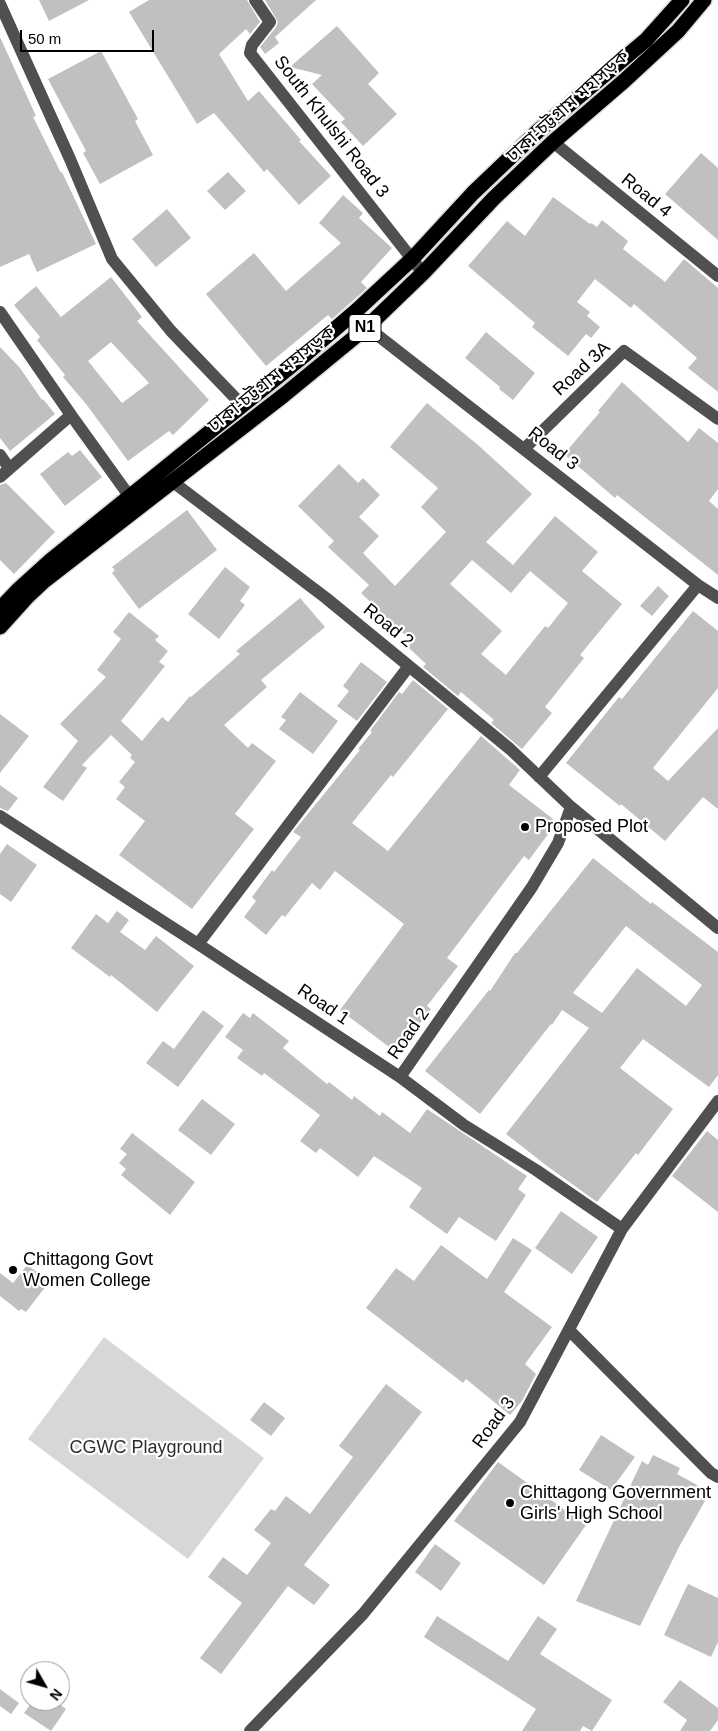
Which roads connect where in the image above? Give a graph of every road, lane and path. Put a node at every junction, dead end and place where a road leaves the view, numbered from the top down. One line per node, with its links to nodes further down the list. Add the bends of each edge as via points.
1 (255, 0): 6 (street, South Khulshi Road 3, via 270,22 252,45 250,53)
2 (682, 0): 6 (highway, ঢাকা-চট্টগ্রাম মহাসড়ক / N1, via 646,40 530,138)
3 (704, 0): 5 (highway, ঢাকা-চট্টগ্রাম মহাসড়ক / N1, via 659,50)
4 (0, 4): 11 (street, via 112,259 171,331)
5 (553, 142): 7 (highway, ঢাকা-চট্টগ্রাম মহাসড়ক / N1); 8 (street, Road 4)
6 (412, 259): 7 (street, South Khulshi Road 3); 11 (highway, ঢাকা-চট্টগ্রাম মহাসড়ক / N1, via 356,311)
7 (423, 273): 10 (highway, ঢাকা-চট্টগ্রাম মহাসড়ক / N1)
8 (718, 276)
9 (0, 312): 12 (street)
10 (367, 326): 14 (street, Road 3); 17 (highway, ঢাকা-চট্টগ্রাম মহাসড়ক / N1)
11 (242, 405): 18 (highway, ঢাকা-চট্টগ্রাম মহাসড়ক / N1)
12 (71, 415): 16 (street); 18 (street)
13 (718, 419): 14 (street, Road 3A, via 624,351)
14 (524, 449): 19 (street, Road 3)
15 (0, 455): 16 (street)
16 (5, 472)
17 (173, 482): 18 (highway, ঢাকা-চট্টগ্রাম মহাসড়ক / N1); 23 (street, Road 2, via 326,598)
18 (134, 502): 21 (highway, ঢাকা-চট্টগ্রাম মহাসড়ক / N1, via 50,560); 22 (highway, ঢাকা-চট্টগ্রাম মহাসড়ক / N1, via 44,581)
19 (698, 585): 20 (street, Road 3); 24 (street)
20 (718, 598)
21 (0, 609)
22 (0, 626)
23 (409, 666): 24 (street, Road 2); 28 (street)
24 (539, 777): 25 (street, Road 2)
25 (571, 807): 27 (street, Road 2); 29 (street, Road 2, via 558,843 532,886)
26 (0, 816): 28 (street, Road 1)
27 (718, 928)
28 (198, 944): 29 (street, Road 1)
29 (400, 1077): 31 (street, Road 1, via 464,1125)
30 (718, 1101): 31 (street, Road 3)
31 (622, 1229): 32 (street, Road 3)
32 (569, 1330): 33 (street); 34 (street, Road 3, via 520,1422 363,1614)
33 (718, 1477)
34 (250, 1731)

